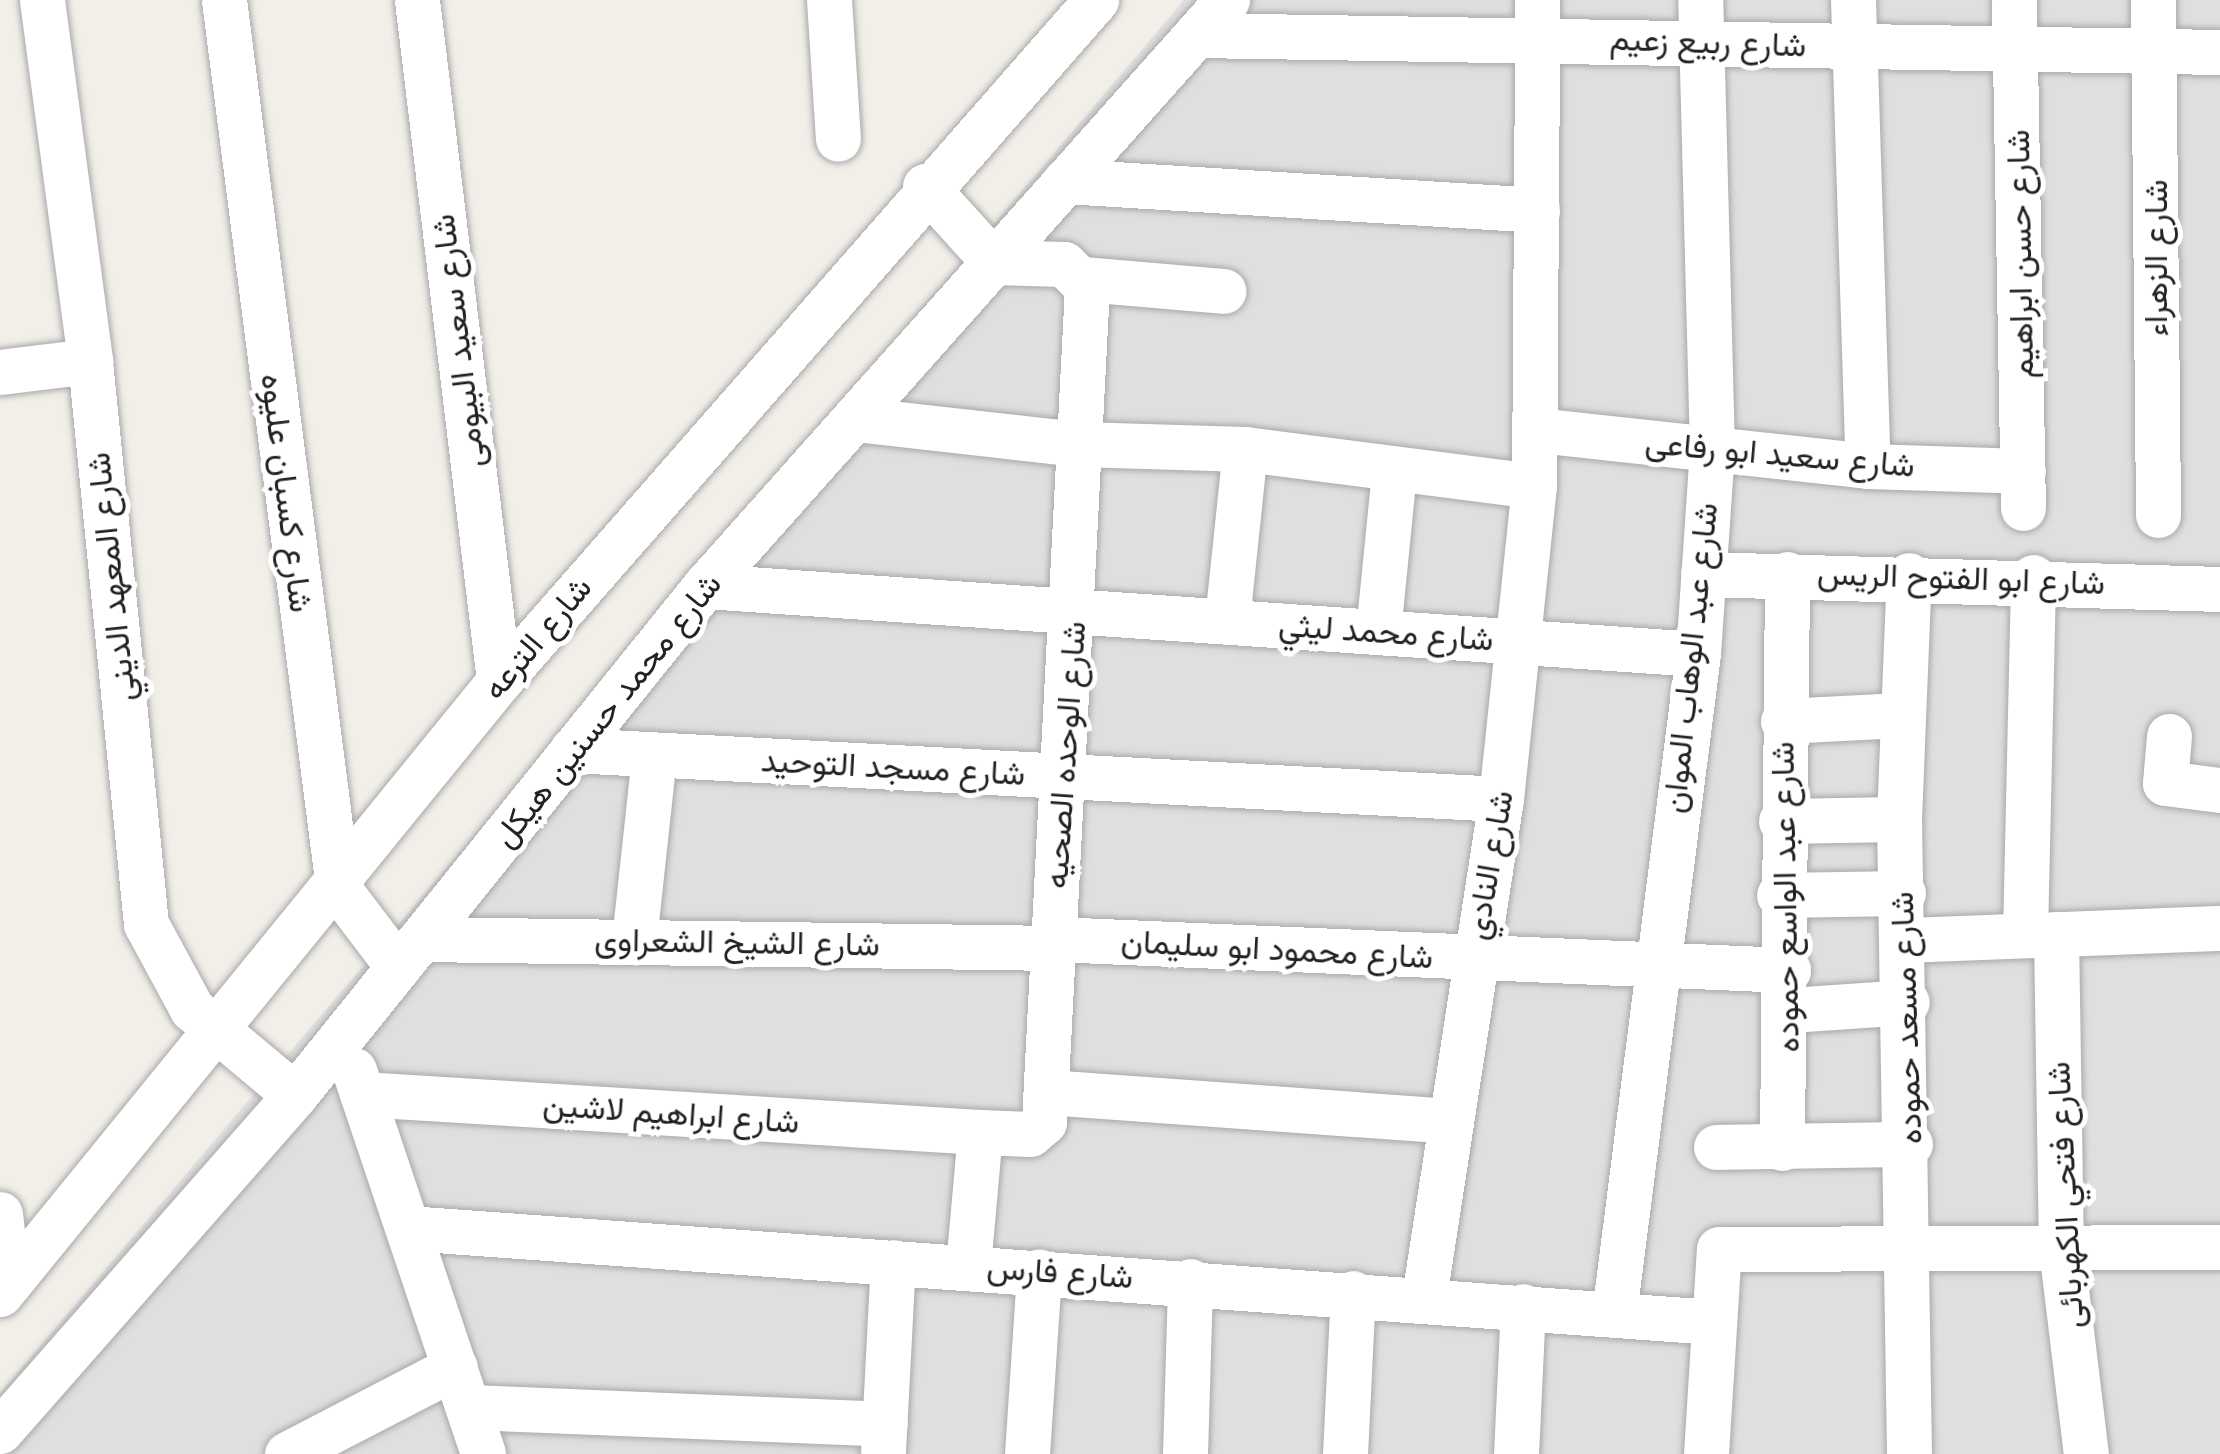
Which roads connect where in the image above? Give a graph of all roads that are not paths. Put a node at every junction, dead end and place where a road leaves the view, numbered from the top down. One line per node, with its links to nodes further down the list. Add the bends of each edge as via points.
1 (42, 0): 24 (street, شارع المعهد الديني)
2 (224, 0): 58 (street, شارع كسبان عليوه)
3 (417, 0): 47 (street, شارع سعيد البيومى)
4 (829, 0): 17 (street)
5 (1096, 0): 19 (street, شارع الترعه)
6 (1227, 0): 12 (street, شارع محمد حسنين هيكل)
7 (1853, 0): 13 (street)
8 (2014, 0): 14 (street, شارع حسن ابراهيم)
9 (2153, 0): 15 (street, شارع الزهراء)
10 (1537, 19): 11 (street, شارع ربيع زعيم); 12 (street, شارع ربيع زعيم); 20 (street, شارع النادي)
11 (1702, 21): 13 (street, شارع ربيع زعيم); 30 (street, شارع عبد الوهاب الموان)
12 (1196, 35): 18 (street, شارع محمد حسنين هيكل)
13 (1856, 47): 14 (street, شارع ربيع زعيم); 31 (street)
14 (2017, 52): 15 (street, شارع ربيع زعيم); 34 (street, شارع حسن ابراهيم)
15 (2154, 52): 16 (street, شارع ربيع زعيم); 35 (street, شارع الزهراء)
16 (2220, 52)
17 (838, 139)
18 (1066, 181): 20 (street); 21 (street, شارع محمد حسنين هيكل)
19 (925, 186): 21 (street); 47 (street, شارع الترعه)
20 (1537, 210): 27 (street, شارع النادي)
21 (994, 262): 22 (street, via 1064,264); 26 (street, شارع محمد حسنين هيكل)
22 (1084, 279): 23 (street); 28 (street, شارع الوحده الصحيه)
23 (1223, 291)
24 (90, 362): 25 (street); 72 (street, شارع المعهد الديني, via 146,923 171,984)
25 (0, 372)
26 (855, 418): 28 (street); 40 (street, شارع محمد حسنين هيكل)
27 (1537, 430): 30 (street, شارع سعيد ابو رفاعى); 33 (street, شارع النادي)
28 (1079, 444): 29 (street); 42 (street, شارع الوحده الصحيه)
29 (1245, 449): 32 (street); 43 (street)
30 (1712, 449): 31 (street, شارع سعيد ابو رفاعى); 36 (street, شارع عبد الوهاب الموان)
31 (1868, 466): 34 (street, شارع سعيد ابو رفاعى)
32 (1394, 472): 33 (street); 44 (street)
33 (1534, 486): 45 (street, شارع النادي)
34 (2023, 490)
35 (2158, 515)
36 (1703, 574): 37 (street, شارع ابو الفتوح الريس); 46 (street, شارع عبد الوهاب الموان)
37 (1787, 574): 38 (street, شارع ابو الفتوح الريس); 49 (street, شارع عبد الواسع حموده)
38 (1909, 575): 39 (street, شارع ابو الفتوح الريس); 48 (street, شارع مسعد حموده)
39 (2032, 577): 41 (street, شارع ابو الفتوح الريس); 62 (street, شارع فتحي الكهربائى)
40 (705, 586): 42 (street, شارع محمد ليثي); 51 (street, شارع محمد حسنين هيكل)
41 (2220, 589)
42 (1075, 608): 43 (street, شارع محمد ليثي); 53 (street, شارع الوحده الصحيه)
43 (1227, 620): 44 (street, شارع محمد ليثي)
44 (1378, 632): 45 (street, شارع محمد ليثي)
45 (1519, 642): 46 (street, شارع محمد ليثي); 55 (street, شارع النادي)
46 (1698, 655): 68 (street, شارع عبد الوهاب الموان)
47 (499, 681): 58 (street, شارع الترعه)
48 (1901, 715): 49 (street); 56 (street, شارع مسعد حموده)
49 (1784, 721): 57 (street, شارع عبد الواسع حموده)
50 (2169, 736): 54 (street, via 2165,784)
51 (572, 750): 52 (street, شارع مسجد التوحيد); 66 (street, شارع محمد حسنين هيكل)
52 (654, 755): 53 (street, شارع مسجد التوحيد); 63 (street)
53 (1062, 775): 55 (street, شارع مسجد التوحيد); 65 (street, شارع الوحده الصحيه)
54 (2220, 790)
55 (1501, 800): 67 (street, شارع النادي)
56 (1899, 819): 57 (street); 59 (street, شارع مسعد حموده)
57 (1781, 821): 60 (street, شارع عبد الواسع حموده)
58 (338, 888): 66 (street, شارع كسبان عليوه); 72 (street, شارع الترعه)
59 (1903, 893): 60 (street); 64 (street, شارع مسعد حموده)
60 (1780, 895): 69 (street, شارع عبد الواسع حموده)
61 (2220, 928): 62 (street)
62 (2040, 935): 64 (street); 84 (street, شارع فتحي الكهربائى)
63 (634, 940): 65 (street, شارع الشيخ الشعراوى); 66 (street, شارع الشيخ الشعراوى)
64 (1906, 940): 70 (street, شارع مسعد حموده)
65 (1054, 943): 67 (street, شارع محمود ابو سليمان); 73 (street, شارع الوحده الصحيه)
66 (410, 953): 71 (street, شارع محمد حسنين هيكل)
67 (1473, 957): 68 (street, شارع محمود ابو سليمان); 76 (street, شارع النادي)
68 (1651, 966): 69 (street, شارع محمود ابو سليمان); 94 (street, شارع عبد الوهاب الموان)
69 (1789, 990): 70 (street, شارع محمود ابو سليمان); 80 (street, شارع عبد الواسع حموده)
70 (1907, 1002): 78 (street, شارع مسعد حموده)
71 (342, 1036): 74 (street); 75 (street, شارع محمد حسنين هيكل)
72 (217, 1037): 75 (street, شارع المعهد الديني); 90 (street, شارع الترعه)
73 (1047, 1092): 76 (street); 77 (street, via 1039,1131)
74 (362, 1094): 77 (street, شارع ابراهيم لاشين); 82 (street)
75 (295, 1095): 96 (street, شارع محمد حسنين هيكل)
76 (1450, 1120): 92 (street, شارع النادي)
77 (980, 1132): 87 (street)
78 (1910, 1144): 80 (street); 85 (street, شارع مسعد حموده)
79 (1716, 1147): 80 (street)
80 (1782, 1148)
81 (0, 1214): 90 (street)
82 (408, 1228): 86 (street, شارع فارس); 97 (street)
83 (2220, 1247): 84 (street)
84 (2061, 1249): 85 (street); 108 (street, شارع فتحي الكهربائى)
85 (1913, 1250): 95 (street, via 1716,1253); 107 (street, شارع مسعد حموده, via 1914,1390 1902,1404)
86 (893, 1262): 87 (street, شارع فارس); 99 (street)
87 (968, 1266): 88 (street, شارع فارس)
88 (1039, 1270): 89 (street, شارع فارس); 102 (street)
89 (1190, 1281): 91 (street, شارع فارس); 103 (street)
90 (4, 1289)
91 (1353, 1293): 92 (street, شارع فارس); 104 (street)
92 (1424, 1298): 93 (street, شارع فارس)
93 (1523, 1306): 94 (street, شارع فارس); 105 (street)
94 (1614, 1314): 95 (street, شارع فارس)
95 (1712, 1322): 106 (street)
96 (15, 1383): 98 (street, شارع محمد حسنين هيكل)
97 (461, 1387): 99 (street); 100 (street); 101 (street)
98 (0, 1431)
99 (884, 1439)
100 (287, 1454)
101 (483, 1454)
102 (1028, 1454)
103 (1185, 1454)
104 (1345, 1454)
105 (1516, 1454)
106 (1706, 1454)
107 (1909, 1454)
108 (2086, 1454)

